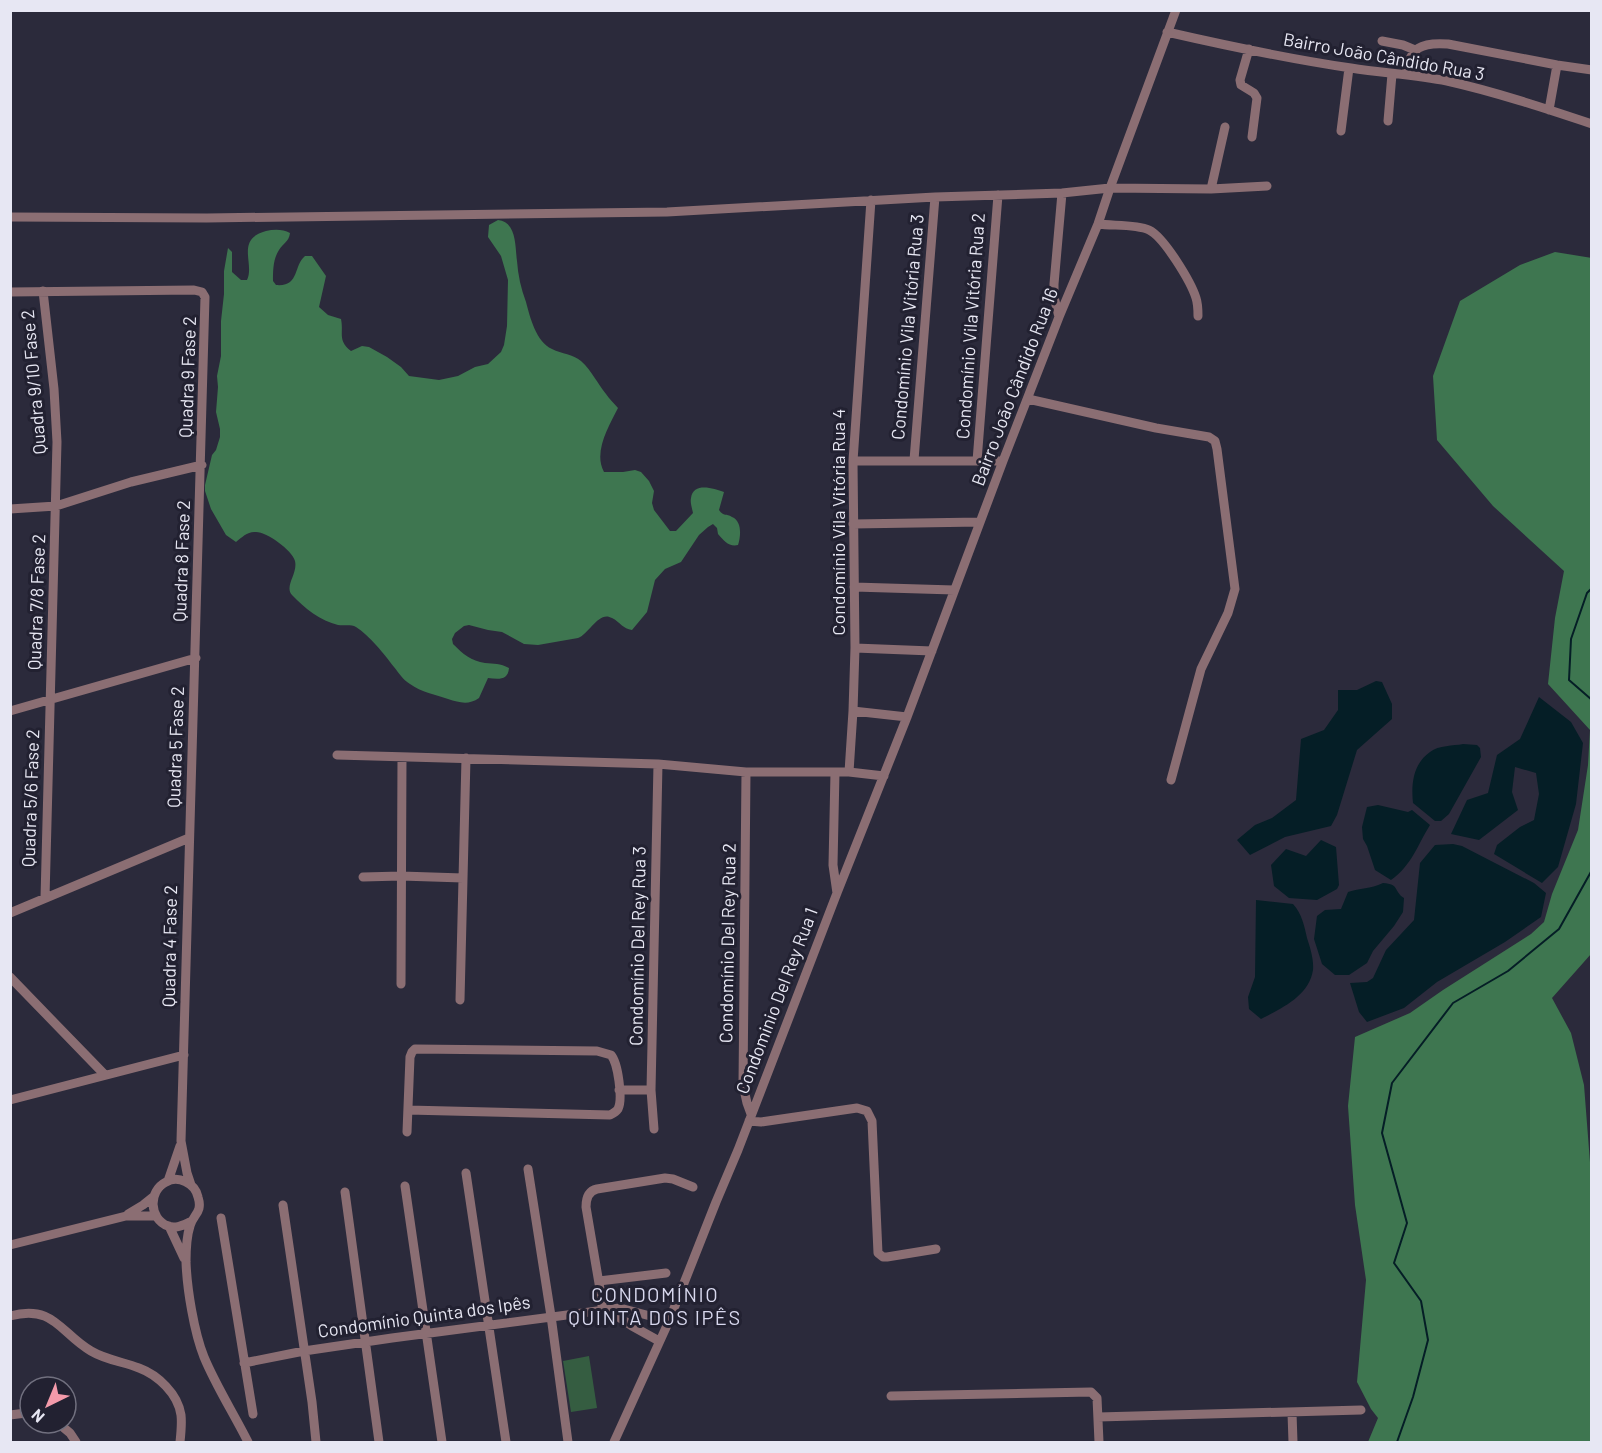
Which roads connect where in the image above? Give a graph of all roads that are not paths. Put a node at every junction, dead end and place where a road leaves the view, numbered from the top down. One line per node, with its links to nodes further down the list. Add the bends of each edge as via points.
1 (1176, 10): 2 (street, Bairro João Cândido Rua 16)
2 (1167, 32): 4 (street, Bairro João Cândido Rua 3); 18 (street, Bairro João Cândido Rua 16)
3 (1382, 41): 5 (street)
4 (1249, 49): 7 (street, Bairro João Cândido Rua 3); 16 (street, via 1240,80 1257,98)
5 (1415, 50): 6 (street, via 1425,44 1448,44); 10 (street, via 1408,59)
6 (1557, 65): 8 (street); 11 (street)
7 (1350, 68): 9 (street, Bairro João Cândido Rua 3); 15 (street)
8 (1592, 70)
9 (1392, 74): 10 (street, Bairro João Cândido Rua 3); 12 (street)
10 (1406, 75): 11 (street, Bairro João Cândido Rua 3, via 1450,82)
11 (1549, 110): 13 (street, Bairro João Cândido Rua 3)
12 (1388, 121)
13 (1592, 124)
14 (1225, 127): 19 (street)
15 (1341, 131)
16 (1252, 137)
17 (1267, 186): 19 (street)
18 (1110, 188): 19 (street); 20 (street); 25 (street, Bairro João Cândido Rua 16)
19 (1211, 189)
20 (1062, 193): 21 (street); 29 (street, via 1054,284)
21 (998, 195): 22 (street); 33 (street, Condomínio Vila Vitória Rua 2)
22 (935, 197): 23 (street); 31 (street, Condomínio Vila Vitória Rua 3)
23 (871, 200): 24 (street, via 667,212); 32 (street, Condomínio Vila Vitória Rua 4)
24 (10, 217)
25 (1098, 224): 28 (street, via 1146,229 1157,235 1192,287); 29 (street, Bairro João Cândido Rua 16)
26 (43, 291): 27 (street); 35 (street, Quadra 9 Fase 2, via 194,290 204,294); 36 (street, Quadra 9/10 Fase 2, via 57,414)
27 (10, 292)
28 (1198, 316)
29 (1059, 317): 30 (street, Bairro João Cândido Rua 16)
30 (1028, 399): 34 (street, Bairro João Cândido Rua 16); 57 (street, via 1209,437 1216,443 1235,589 1201,669)
31 (914, 460): 32 (street); 33 (street)
32 (853, 461): 39 (street, Condomínio Vila Vitória Rua 4)
33 (977, 461): 34 (street)
34 (1003, 461): 38 (street, Bairro João Cândido Rua 16)
35 (202, 465): 36 (street); 44 (street, Quadra 8 Fase 2)
36 (56, 506): 37 (street); 45 (street, Quadra 7/8 Fase 2)
37 (10, 509)
38 (980, 522): 39 (street); 41 (street, Bairro João Cândido Rua 16)
39 (853, 524): 40 (street, Condomínio Vila Vitória Rua 4)
40 (854, 587): 41 (street); 42 (street, Condomínio Vila Vitória Rua 4)
41 (954, 590): 43 (street, Bairro João Cândido Rua 16)
42 (855, 648): 43 (street); 47 (street, Condomínio Vila Vitória Rua 4)
43 (932, 651): 48 (street, Bairro João Cândido Rua 16)
44 (196, 658): 45 (street); 58 (street, Quadra 5 Fase 2)
45 (51, 699): 46 (street); 63 (street, Quadra 5/6 Fase 2)
46 (10, 711)
47 (853, 711): 48 (street); 55 (street, Condomínio Vila Vitória Rua 4)
48 (907, 717): 56 (street, Bairro João Cândido Rua 16)
49 (337, 755): 50 (street)
50 (402, 757): 51 (street); 59 (street)
51 (466, 759): 52 (street); 61 (street)
52 (658, 764): 53 (street); 71 (street, Condomínio Del Rey Rua 3)
53 (746, 772): 54 (street); 74 (street, Condomínio Del Rey Rua 2, via 743,1085)
54 (835, 772): 55 (street); 62 (street, Condominio Del Rey Rua 1, via 833,864)
55 (849, 772): 56 (street)
56 (884, 776): 62 (street, Condominio Del Rey Rua 1)
57 (1171, 780)
58 (189, 838): 63 (street); 68 (street, Quadra 4 Fase 2)
59 (401, 876): 60 (street); 61 (street); 66 (street)
60 (363, 877)
61 (463, 878): 67 (street)
62 (837, 893): 74 (street, Condominio Del Rey Rua 1)
63 (45, 898): 64 (street)
64 (10, 913)
65 (10, 977): 69 (street)
66 (401, 984)
67 (460, 1000)
68 (184, 1055): 69 (street); 77 (street, Quadra 4 Fase 2)
69 (105, 1075): 72 (street)
70 (619, 1090): 71 (street); 73 (street, via 618,1108 613,1114); 73 (street, via 616,1062 607,1053 419,1048 410,1057)
71 (651, 1090): 75 (street, Condomínio Del Rey Rua 3)
72 (10, 1100)
73 (408, 1110): 76 (street)
74 (750, 1118): 93 (street, via 761,1122 857,1108 867,1111 872,1121 878,1253 886,1257); 100 (street, Condominio Del Rey Rua 1)
75 (654, 1129)
76 (407, 1132)
77 (182, 1141): 80 (street); 81 (street)
78 (528, 1169): 99 (street)
79 (466, 1173): 101 (street)
80 (168, 1181): 81 (street, via 176,1179); 85 (street)
81 (191, 1185): 90 (street, via 200,1204)
82 (405, 1186): 102 (street)
83 (693, 1187): 96 (street, via 665,1178 591,1192 586,1207)
84 (345, 1192): 104 (street)
85 (153, 1197): 87 (street); 88 (street)
86 (283, 1205): 105 (street)
87 (126, 1216): 88 (street); 92 (street)
88 (156, 1216): 91 (street)
89 (221, 1218): 106 (street)
90 (190, 1222): 91 (street); 94 (street)
91 (169, 1226): 94 (street)
92 (10, 1245)
93 (936, 1249)
94 (186, 1263): 114 (street, via 205,1359)
95 (666, 1273): 96 (street)
96 (599, 1281): 97 (street)
97 (605, 1310): 99 (street, Condomínio Quinta dos Ipês); 100 (street, Condomínio Quinta dos Ipês, via 620,1308); 103 (street)
98 (10, 1316): 113 (street, via 49,1317 92,1352 154,1376 177,1401 181,1413)
99 (551, 1316): 101 (street, Condomínio Quinta dos Ipês); 118 (street)
100 (669, 1321): 103 (street, Condominio Del Rey Rua 1)
101 (489, 1324): 102 (street, Condomínio Quinta dos Ipês); 117 (street)
102 (427, 1333): 104 (street, Condomínio Quinta dos Ipês); 116 (street)
103 (660, 1341): 119 (street, Condominio Del Rey Rua 1)
104 (366, 1342): 105 (street, Condomínio Quinta dos Ipês); 115 (street)
105 (304, 1351): 106 (street, Condomínio Quinta dos Ipês); 112 (street)
106 (244, 1363): 110 (street)
107 (891, 1396): 111 (street, via 1091,1392 1097,1398)
108 (1361, 1410): 109 (street)
109 (1292, 1413): 111 (street); 121 (street)
110 (253, 1414)
111 (1098, 1417): 120 (street)
112 (316, 1442)
113 (180, 1443)
114 (248, 1443)
115 (379, 1443)
116 (442, 1443)
117 (506, 1443)
118 (568, 1443)
119 (614, 1443)
120 (1099, 1443)
121 (1293, 1443)

